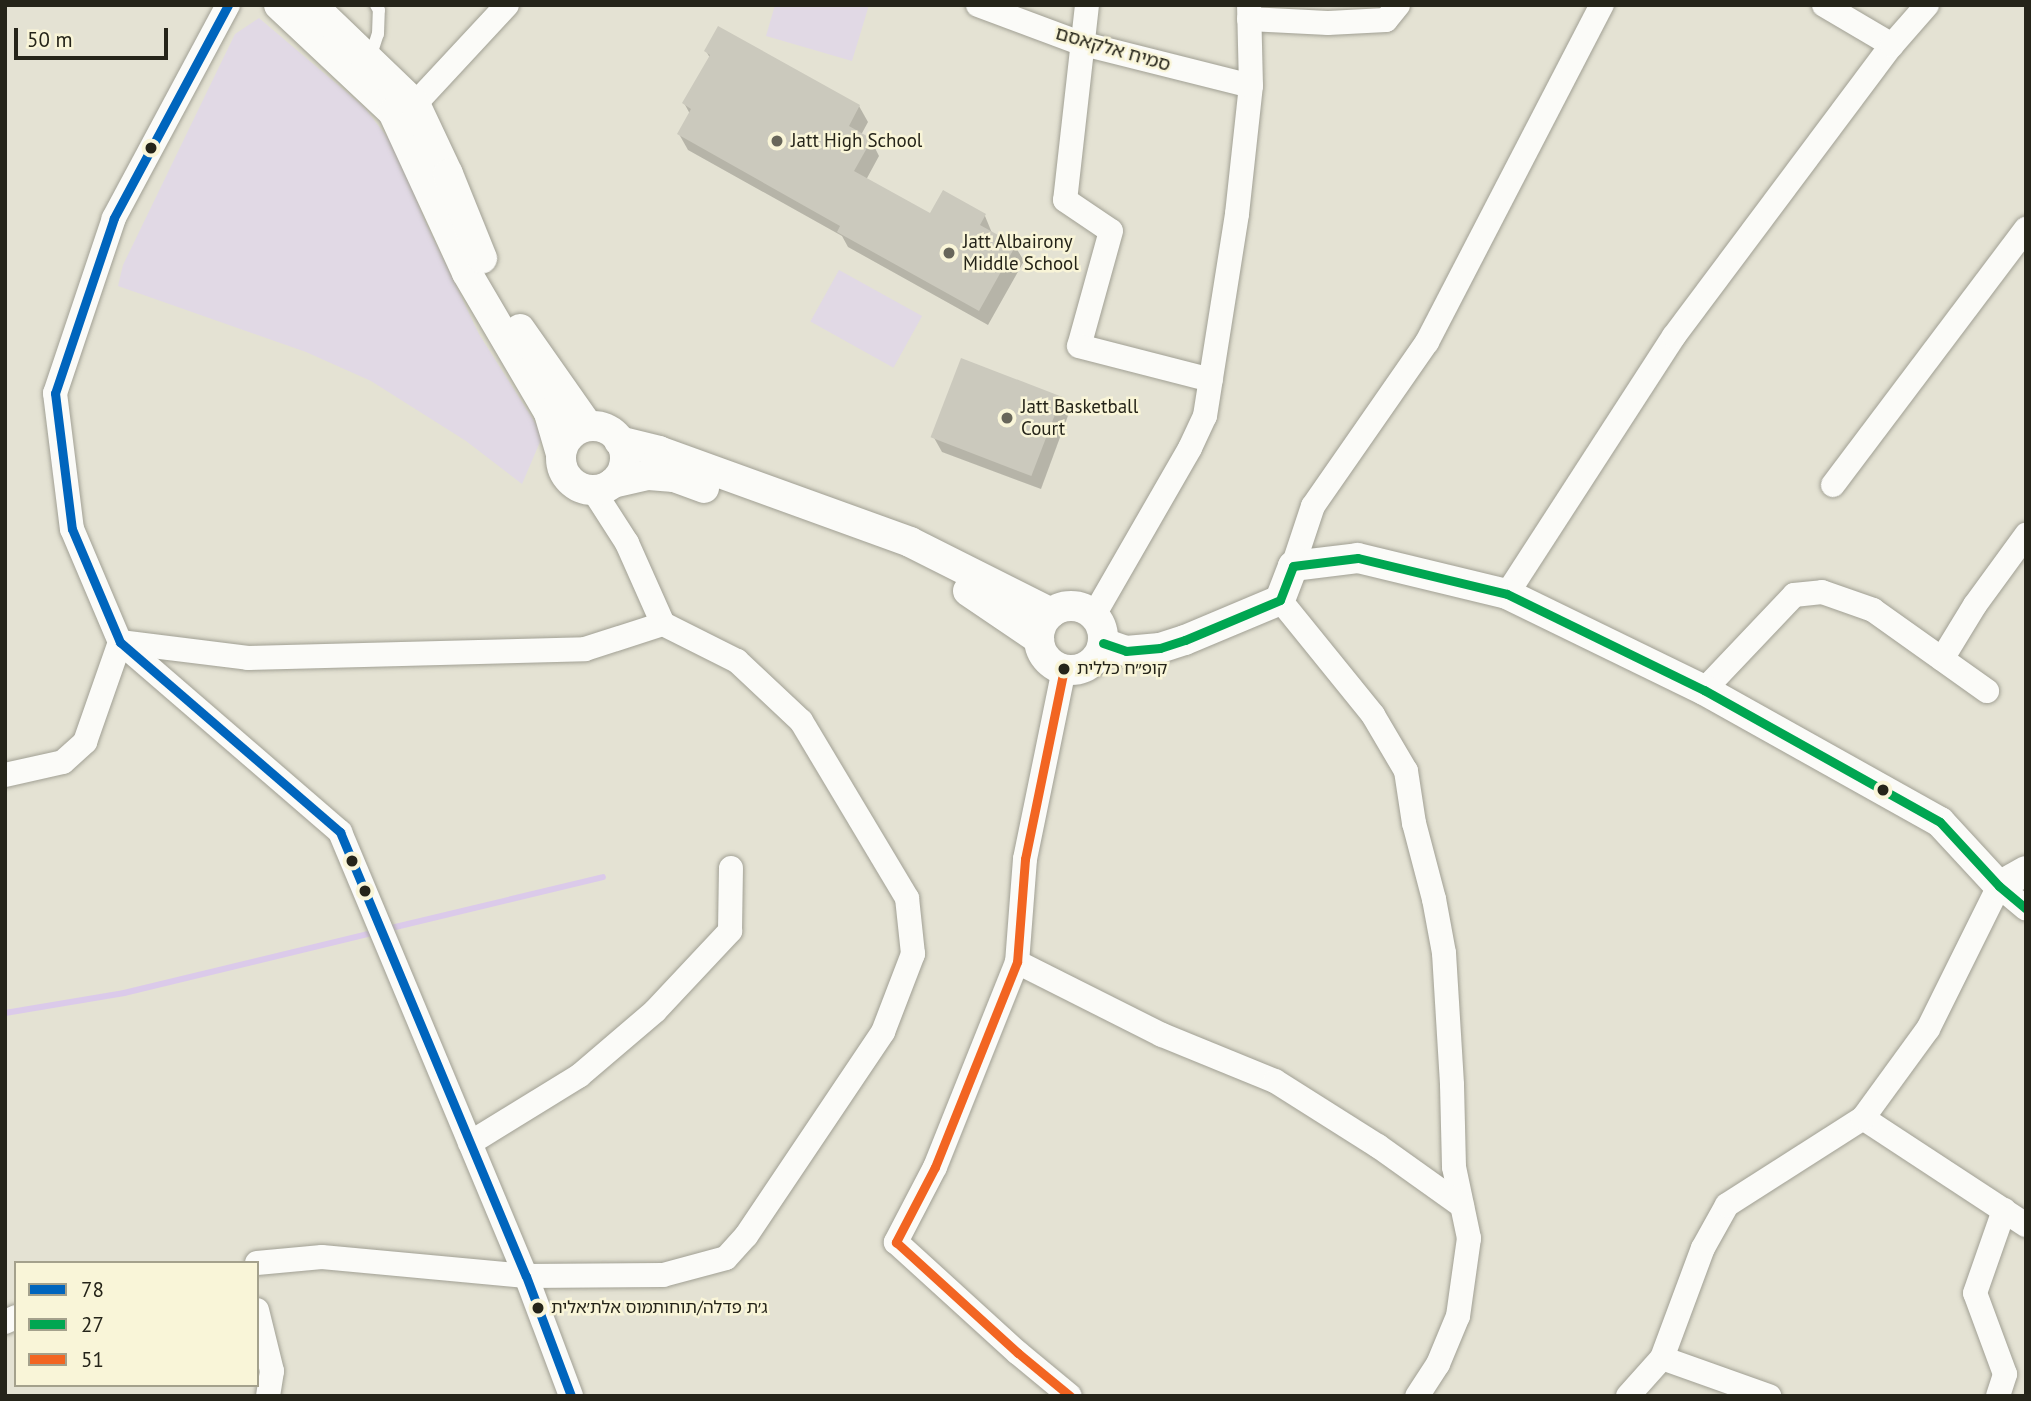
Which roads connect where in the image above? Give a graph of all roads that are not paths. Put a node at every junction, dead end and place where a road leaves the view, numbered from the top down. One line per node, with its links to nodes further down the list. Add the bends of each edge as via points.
1 (228, 5): 32 (street, via 114,218 55,393 72,529)
2 (279, 5): 22 (street, via 393,112 467,273 550,413)
3 (312, 5): 15 (street)
4 (376, 5): 15 (lane, via 378,34)
5 (978, 5): 13 (street, סמיח אלקאסם)
6 (1087, 5): 13 (street)
7 (1398, 5): 12 (street, via 1386,20 1328,23)
8 (1602, 5): 26 (street, via 1427,342 1313,506)
9 (1824, 5): 14 (street)
10 (1927, 5): 14 (street)
11 (504, 7): 17 (street)
12 (1249, 12): 16 (street)
13 (1080, 43): 16 (street, סמיח אלקאסם); 19 (street, via 1065,200 1111,231 1079,346)
14 (1892, 45): 27 (street, via 1674,336)
15 (370, 59): 17 (street)
16 (1251, 86): 19 (street)
17 (415, 104): 20 (street, via 485,265 524,337)
18 (2026, 229): 23 (street)
19 (1212, 380): 29 (street, via 1205,416 1190,448)
20 (588, 426): 21 (street, via 608,430); 22 (street, via 570,435)
21 (619, 441): 24 (street, via 624,465); 31 (street, via 659,451 910,542)
22 (561, 454): 24 (street, via 573,483)
23 (1833, 485)
24 (603, 486): 30 (street); 31 (street, via 649,475 674,477 904,555 992,604)
25 (2026, 535): 34 (street)
26 (1293, 566): 27 (street, via 1358,558); 28 (street)
27 (1507, 594): 36 (street)
28 (1280, 600): 33 (street, via 1160,648 1126,651); 46 (street, via 1373,715 1406,771 1444,953 1454,1167)
29 (1094, 615): 31 (street, via 1077,607 1059,609); 33 (street)
30 (663, 624): 32 (street, via 585,649 248,658); 50 (street, via 737,662 801,722 907,898 913,954 883,1032 746,1236 726,1258 663,1275)
31 (1045, 626): 35 (street, via 1046,658)
32 (120, 642): 38 (street, via 85,742 63,762); 45 (street, via 340,832)
33 (1103, 643): 35 (street, via 1093,662)
34 (1942, 659): 36 (street, via 1874,610 1822,592 1794,595); 37 (street)
35 (1063, 669): 43 (street, via 1025,859)
36 (1704, 690): 41 (street, via 1940,822)
37 (1987, 691)
38 (5, 775)
39 (732, 868): 45 (street, via 730,931 674,991 579,1076)
40 (2026, 871): 41 (street)
41 (1999, 886): 42 (street); 44 (street, via 1928,1029)
42 (2026, 909)
43 (1017, 962): 46 (street, via 1162,1035 1275,1081); 55 (street, via 935,1167 896,1242)
44 (1863, 1118): 47 (street); 52 (street, via 1727,1205 1703,1248)
45 (470, 1143): 50 (street)
46 (1462, 1206): 56 (street, via 1469,1238 1458,1316 1438,1364)
47 (2004, 1210): 48 (street); 59 (street, via 1975,1293 2004,1374)
48 (2026, 1225)
49 (259, 1263): 50 (street, via 322,1257)
50 (526, 1276): 54 (street)
51 (259, 1318): 53 (street, via 272,1371)
52 (1662, 1358): 57 (street); 58 (street)
53 (268, 1396)
54 (571, 1396)
55 (1070, 1396)
56 (1417, 1396)
57 (1628, 1396)
58 (1769, 1396)
59 (1998, 1396)

